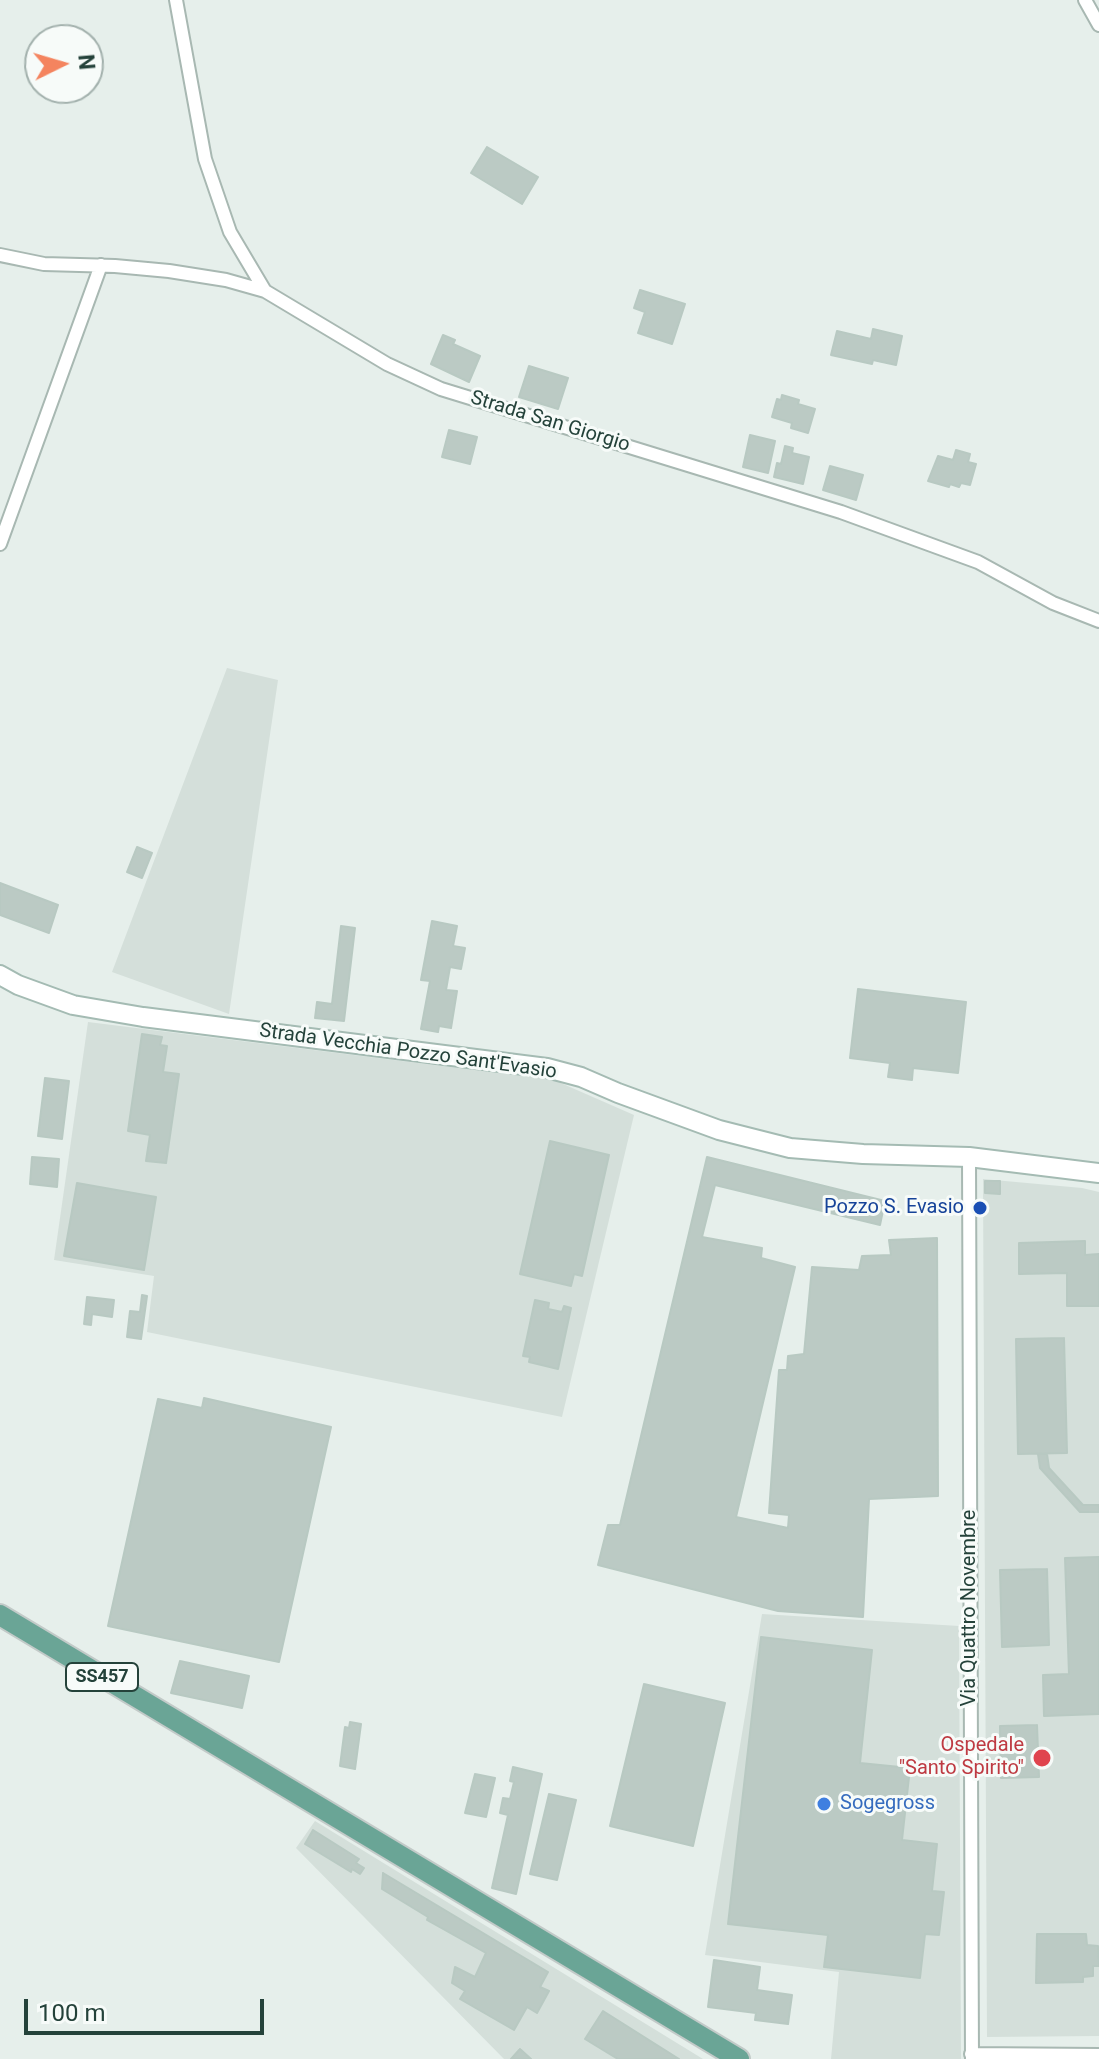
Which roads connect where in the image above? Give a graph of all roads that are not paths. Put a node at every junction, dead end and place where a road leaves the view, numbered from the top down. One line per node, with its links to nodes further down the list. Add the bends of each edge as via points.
1 (176, 0): 6 (street, via 205,159 230,232)
2 (1085, 0): 3 (street)
3 (1099, 25)
4 (0, 255): 5 (street, Strada San Giorgio, via 44,264)
5 (101, 265): 6 (street, Strada San Giorgio, via 226,280); 7 (street)
6 (265, 291): 8 (street, Strada San Giorgio, via 387,364 441,389 841,512 978,562)
7 (0, 544)
8 (1099, 621)
9 (0, 975): 10 (street, Strada Vecchia Pozzo Sant'Evasio, via 73,1005 143,1017 547,1068 719,1130 790,1148)
10 (969, 1157): 11 (street, Strada Vecchia Pozzo Sant'Evasio); 14 (street, Via Quattro Novembre)
11 (1099, 1173)
12 (0, 1615): 15 (main road, SS457)
13 (1099, 2055): 14 (street)
14 (972, 2056)
15 (739, 2059)

